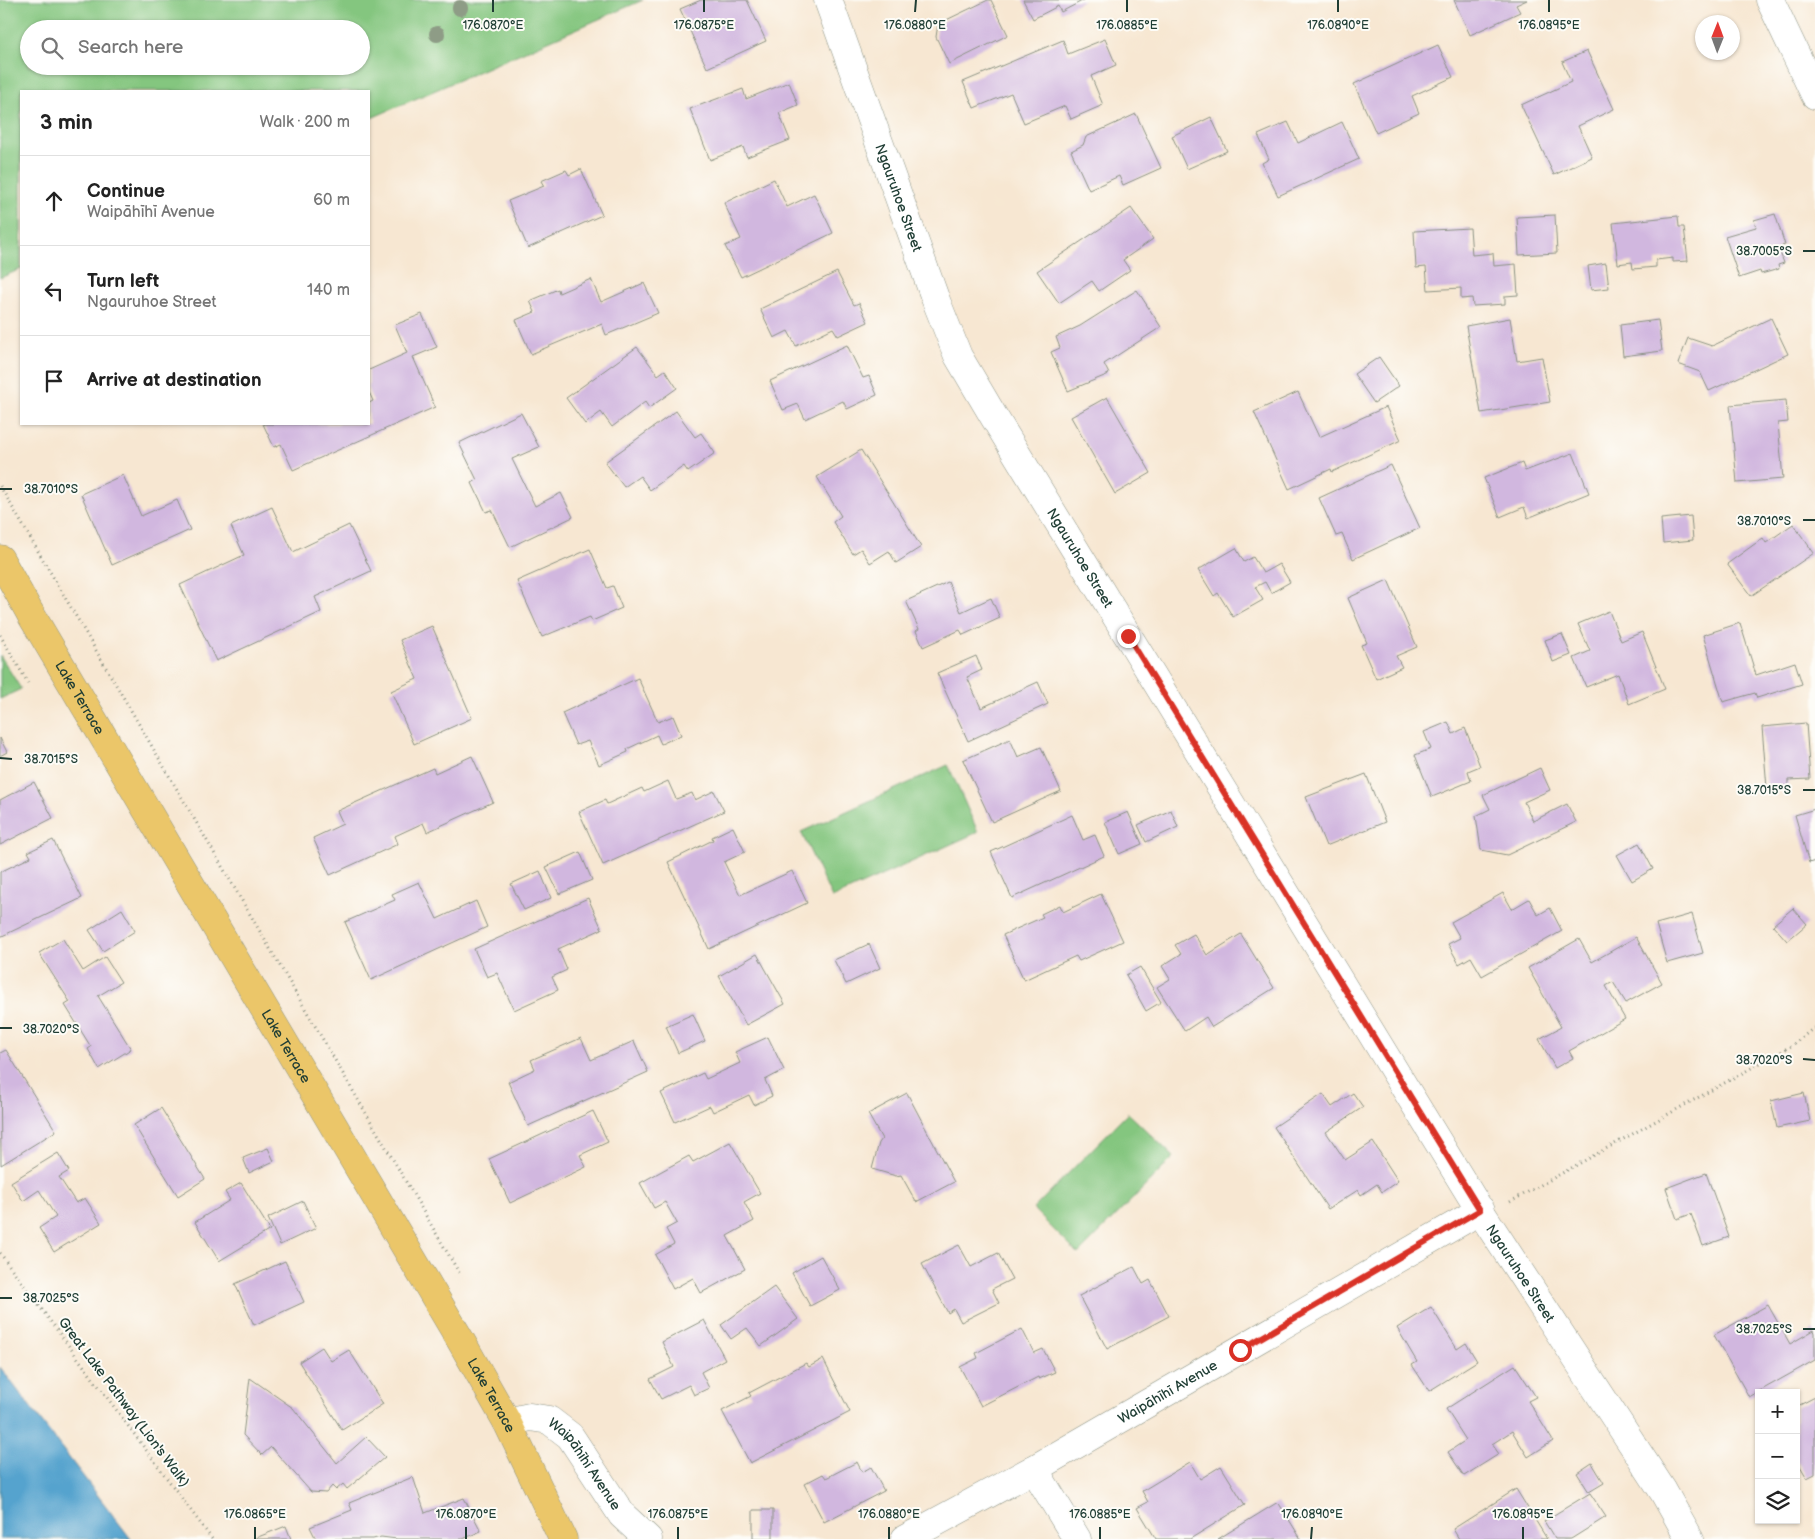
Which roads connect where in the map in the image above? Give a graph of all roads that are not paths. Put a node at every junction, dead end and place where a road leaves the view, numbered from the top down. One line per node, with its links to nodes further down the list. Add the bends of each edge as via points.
1 (828, 0): 5 (street, Ngauruhoe Street, via 934,298 958,356)
2 (1770, 0): 3 (street)
3 (1815, 95)
4 (0, 559): 6 (main road, Lake Terrace)
5 (1482, 1214): 7 (street, Waipāhīhī Avenue); 12 (street, Ngauruhoe Street, via 1663,1491)
6 (507, 1422): 8 (main road, Lake Terrace); 9 (street, Waipāhīhī Avenue, via 530,1417 549,1420 570,1436 622,1515)
7 (1034, 1469): 10 (street, Waipāhīhī Avenue); 11 (street)
8 (563, 1539)
9 (648, 1539)
10 (905, 1539)
11 (1077, 1539)
12 (1690, 1539)

